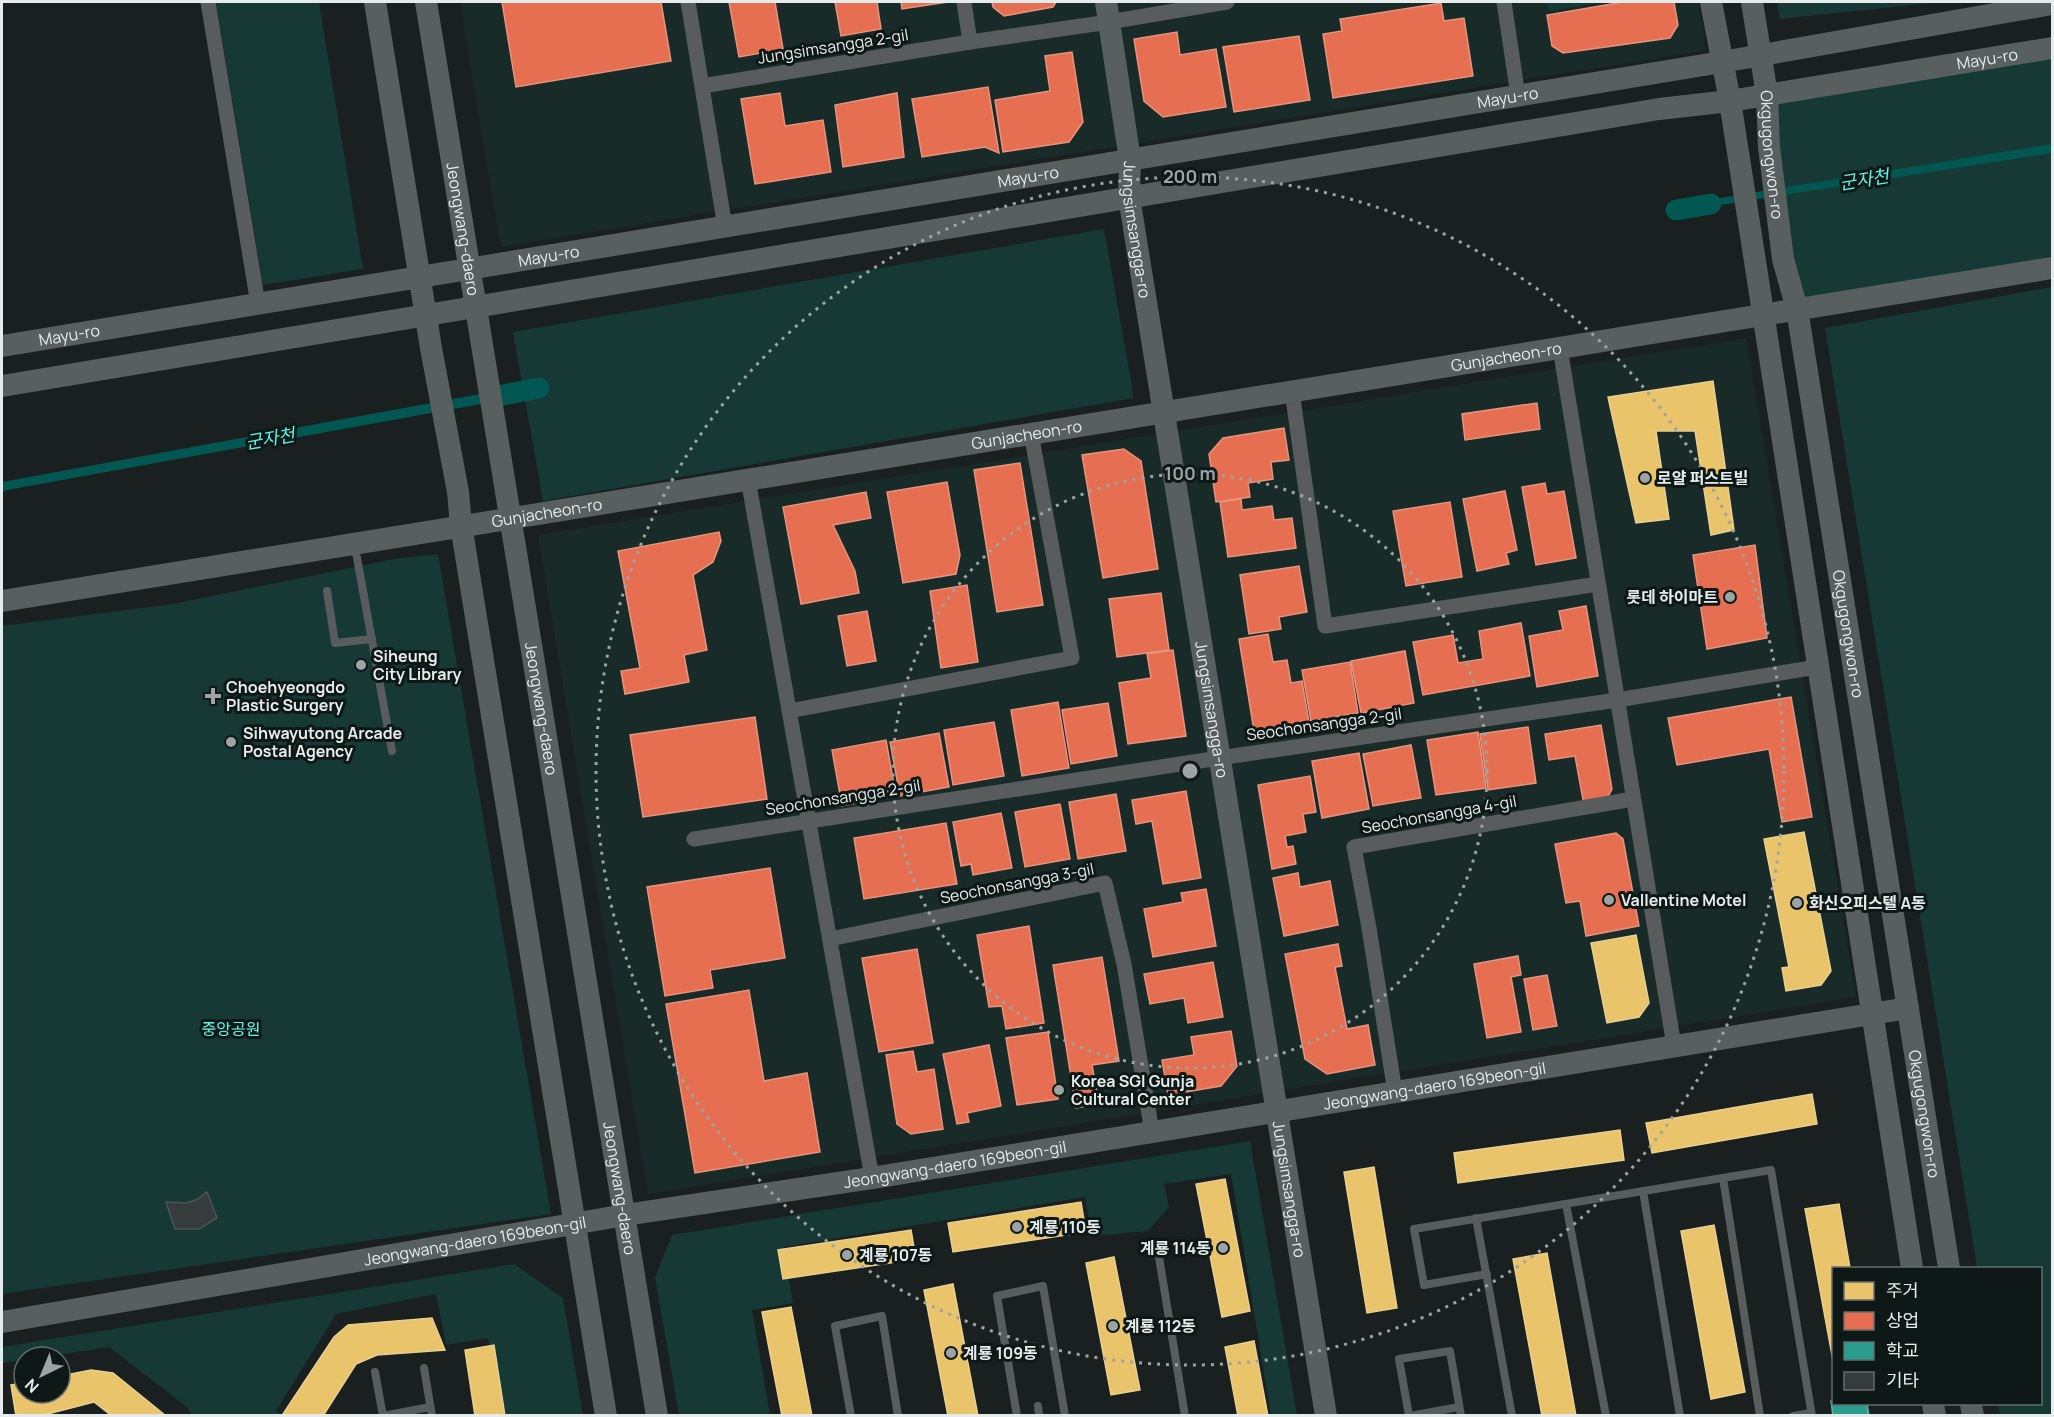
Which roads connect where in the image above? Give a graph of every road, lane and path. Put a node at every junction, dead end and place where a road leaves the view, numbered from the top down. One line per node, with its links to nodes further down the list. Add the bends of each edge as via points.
1 (208, 2): 26 (street)
2 (375, 2): 25 (street)
3 (426, 2): 24 (street, Jeongwang-daero)
4 (688, 2): 16 (street)
5 (964, 2): 12 (street)
6 (1220, 2): 11 (street, Jungsimsangga 2-gil)
7 (1504, 2): 18 (street)
8 (1712, 2): 15 (street, Okgugongwon-ro)
9 (1752, 2): 14 (street, Okgugongwon-ro)
10 (2052, 4): 14 (street, Mayu-ro)
11 (1108, 12): 12 (street, Jungsimsangga 2-gil); 20 (street, Jungsimsangga-ro)
12 (970, 42): 16 (street, Jungsimsangga 2-gil)
13 (2052, 48): 17 (street, Mayu-ro)
14 (1761, 56): 15 (street, Mayu-ro); 17 (street, Okgugongwon-ro)
15 (1722, 62): 18 (street, Mayu-ro); 19 (street, Okgugongwon-ro)
16 (702, 86): 22 (street)
17 (1767, 95): 19 (street, Mayu-ro); 28 (street, Okgugongwon-ro, via 1769,147 1783,259)
18 (1518, 96): 20 (street, Mayu-ro)
19 (1730, 101): 21 (street, Mayu-ro, via 1659,109); 30 (street, Okgugongwon-ro)
20 (1130, 160): 21 (street, Jungsimsangga-ro); 22 (street, Mayu-ro)
21 (1129, 197): 27 (street, Mayu-ro); 35 (street, Jungsimsangga-ro)
22 (725, 227): 24 (street, Mayu-ro)
23 (2052, 268): 28 (street, Gunjacheon-ro)
24 (470, 269): 25 (street, Mayu-ro); 27 (street, Jeongwang-daero)
25 (420, 278): 26 (street, Mayu-ro); 29 (street)
26 (258, 304): 31 (street, Mayu-ro)
27 (476, 307): 29 (street, Mayu-ro); 38 (street, Jeongwang-daero)
28 (1797, 309): 30 (street, Gunjacheon-ro); 54 (street, Okgugongwon-ro)
29 (426, 314): 33 (street, Mayu-ro); 39 (street)
30 (1762, 315): 32 (street, Gunjacheon-ro); 45 (street, Okgugongwon-ro)
31 (2, 346)
32 (1560, 348): 34 (street, Gunjacheon-ro); 41 (street)
33 (2, 386)
34 (1292, 391): 35 (street, Gunjacheon-ro); 41 (street, via 1325,626)
35 (1163, 412): 36 (street, Gunjacheon-ro); 49 (street, Jungsimsangga-ro)
36 (1030, 433): 37 (street, Gunjacheon-ro); 47 (street, via 1072,658)
37 (748, 479): 38 (street, Gunjacheon-ro); 47 (street)
38 (510, 518): 39 (street, Gunjacheon-ro); 64 (street, Jeongwang-daero)
39 (461, 525): 40 (street, Gunjacheon-ro); 66 (street)
40 (354, 543): 43 (street, Gunjacheon-ro); 44 (lane)
41 (1598, 584): 46 (street)
42 (327, 591): 44 (lane, via 335,643)
43 (2, 601)
44 (372, 639): 48 (lane)
45 (1817, 667): 46 (street, Seochonsangga 2-gil); 55 (street, Okgugongwon-ro)
46 (1617, 700): 49 (street, Seochonsangga 2-gil); 50 (street)
47 (789, 711): 51 (street)
48 (392, 751)
49 (1219, 758): 51 (street, Seochonsangga 2-gil); 58 (street, Jungsimsangga-ro)
50 (1633, 799): 56 (street); 57 (street, Seochonsangga 4-gil, via 1354,848)
51 (808, 821): 52 (street, Seochonsangga 2-gil); 53 (street)
52 (694, 839)
53 (830, 939): 59 (street, Seochonsangga 3-gil, via 1105,883 1124,964); 60 (street)
54 (1908, 1008): 55 (street, Jeongwang-daero 169beon-gil); 69 (street, Okgugongwon-ro)
55 (1872, 1013): 56 (street, Jeongwang-daero 169beon-gil); 68 (street, Okgugongwon-ro)
56 (1674, 1046): 57 (street, Jeongwang-daero 169beon-gil)
57 (1395, 1092): 58 (street, Jeongwang-daero 169beon-gil)
58 (1276, 1111): 59 (street, Jeongwang-daero 169beon-gil); 88 (street, Jungsimsangga-ro)
59 (1152, 1132): 60 (street, Jeongwang-daero 169beon-gil)
60 (872, 1178): 64 (street, Jeongwang-daero 169beon-gil)
61 (1723, 1178): 62 (lane); 77 (lane, via 1771,1170); 93 (lane)
62 (1643, 1191): 63 (lane); 92 (lane)
63 (1566, 1204): 65 (lane); 91 (lane)
64 (625, 1215): 66 (street, Jeongwang-daero 169beon-gil); 81 (street, Jeongwang-daero)
65 (1476, 1218): 70 (lane); 70 (lane, via 1414,1229 1424,1285)
66 (574, 1224): 71 (street, Jeongwang-daero 169beon-gil); 80 (street)
67 (1159, 1257): 87 (lane)
68 (1912, 1267)
69 (1949, 1267)
70 (1487, 1274): 90 (lane)
71 (2, 1322)
72 (424, 1368): 75 (lane)
73 (375, 1372): 78 (lane)
74 (1038, 1406): 85 (lane)
75 (430, 1407): 78 (lane); 79 (lane)
76 (1460, 1411): 89 (lane); 89 (lane, via 1450,1351 1400,1359)
77 (1811, 1414): 94 (lane)
78 (383, 1416)
79 (432, 1416)
80 (606, 1416)
81 (657, 1416)
82 (851, 1416): 83 (lane, via 835,1326 882,1316)
83 (898, 1416)
84 (1017, 1416): 86 (lane, via 997,1296 1043,1286)
85 (1039, 1416)
86 (1065, 1416)
87 (1185, 1416)
88 (1326, 1416)
89 (1410, 1416)
90 (1512, 1416)
91 (1606, 1416)
92 (1680, 1416)
93 (1760, 1416)
94 (1793, 1416)

